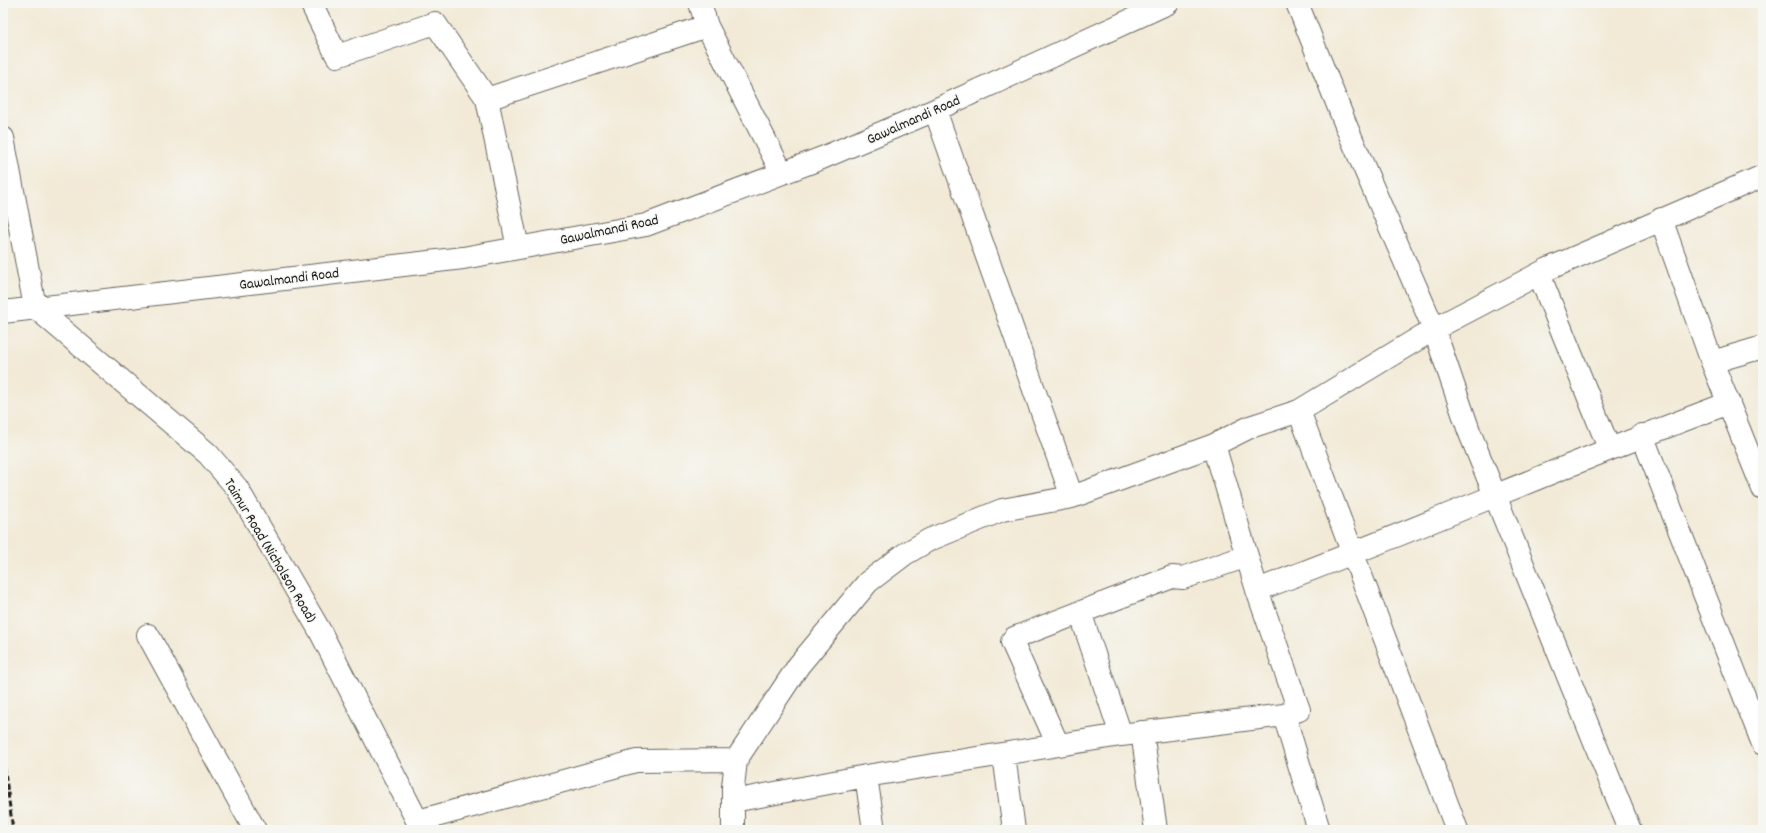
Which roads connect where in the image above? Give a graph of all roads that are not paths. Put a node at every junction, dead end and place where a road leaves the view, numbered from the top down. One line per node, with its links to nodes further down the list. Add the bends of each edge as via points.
1 (311, 3): 6 (street, via 337,56 435,23)
2 (700, 3): 5 (street)
3 (1168, 3): 7 (street, Gawalmandi Road)
4 (1297, 3): 16 (street, via 1347,128)
5 (707, 26): 6 (street); 9 (street)
6 (487, 99): 12 (street)
7 (935, 110): 9 (street, Gawalmandi Road); 25 (street)
8 (3, 138): 14 (street)
9 (782, 173): 12 (street, Gawalmandi Road, via 646,225)
10 (1763, 176): 11 (street)
11 (1661, 219): 13 (street); 18 (street)
12 (518, 248): 14 (street, Gawalmandi Road, via 463,258)
13 (1538, 274): 16 (street); 23 (street)
14 (35, 307): 15 (street, Gawalmandi Road); 40 (street, Taimur Road (Nicholson Road), via 208,454 237,488 320,631)
15 (3, 312)
16 (1434, 330): 20 (street); 26 (street)
17 (1763, 346): 18 (street)
18 (1712, 362): 19 (street)
19 (1729, 403): 21 (street); 24 (street)
20 (1299, 411): 22 (street, via 1250,427); 27 (street)
21 (1642, 435): 23 (street); 34 (street)
22 (1214, 445): 25 (street); 28 (street)
23 (1609, 448): 26 (street)
24 (1763, 489)
25 (1072, 497): 37 (street, via 1002,510 929,540 905,554 868,582 799,665)
26 (1495, 497): 27 (street); 48 (street)
27 (1353, 554): 29 (street); 47 (street)
28 (1247, 556): 29 (street); 30 (street, via 1183,578 1172,577)
29 (1257, 590): 32 (street, via 1299,710)
30 (1080, 612): 33 (street); 35 (street, via 1014,638 1012,642)
31 (148, 636): 41 (street)
32 (1284, 715): 33 (street); 46 (street)
33 (1132, 733): 35 (street); 45 (street)
34 (1763, 744)
35 (1058, 745): 36 (street)
36 (1004, 755): 38 (street); 44 (street)
37 (736, 760): 39 (street); 40 (street, via 636,761)
38 (866, 776): 39 (street); 43 (street)
39 (733, 801): 42 (street)
40 (420, 826)
41 (255, 830)
42 (734, 830)
43 (874, 830)
44 (1014, 830)
45 (1156, 830)
46 (1319, 830)
47 (1457, 830)
48 (1630, 830)

